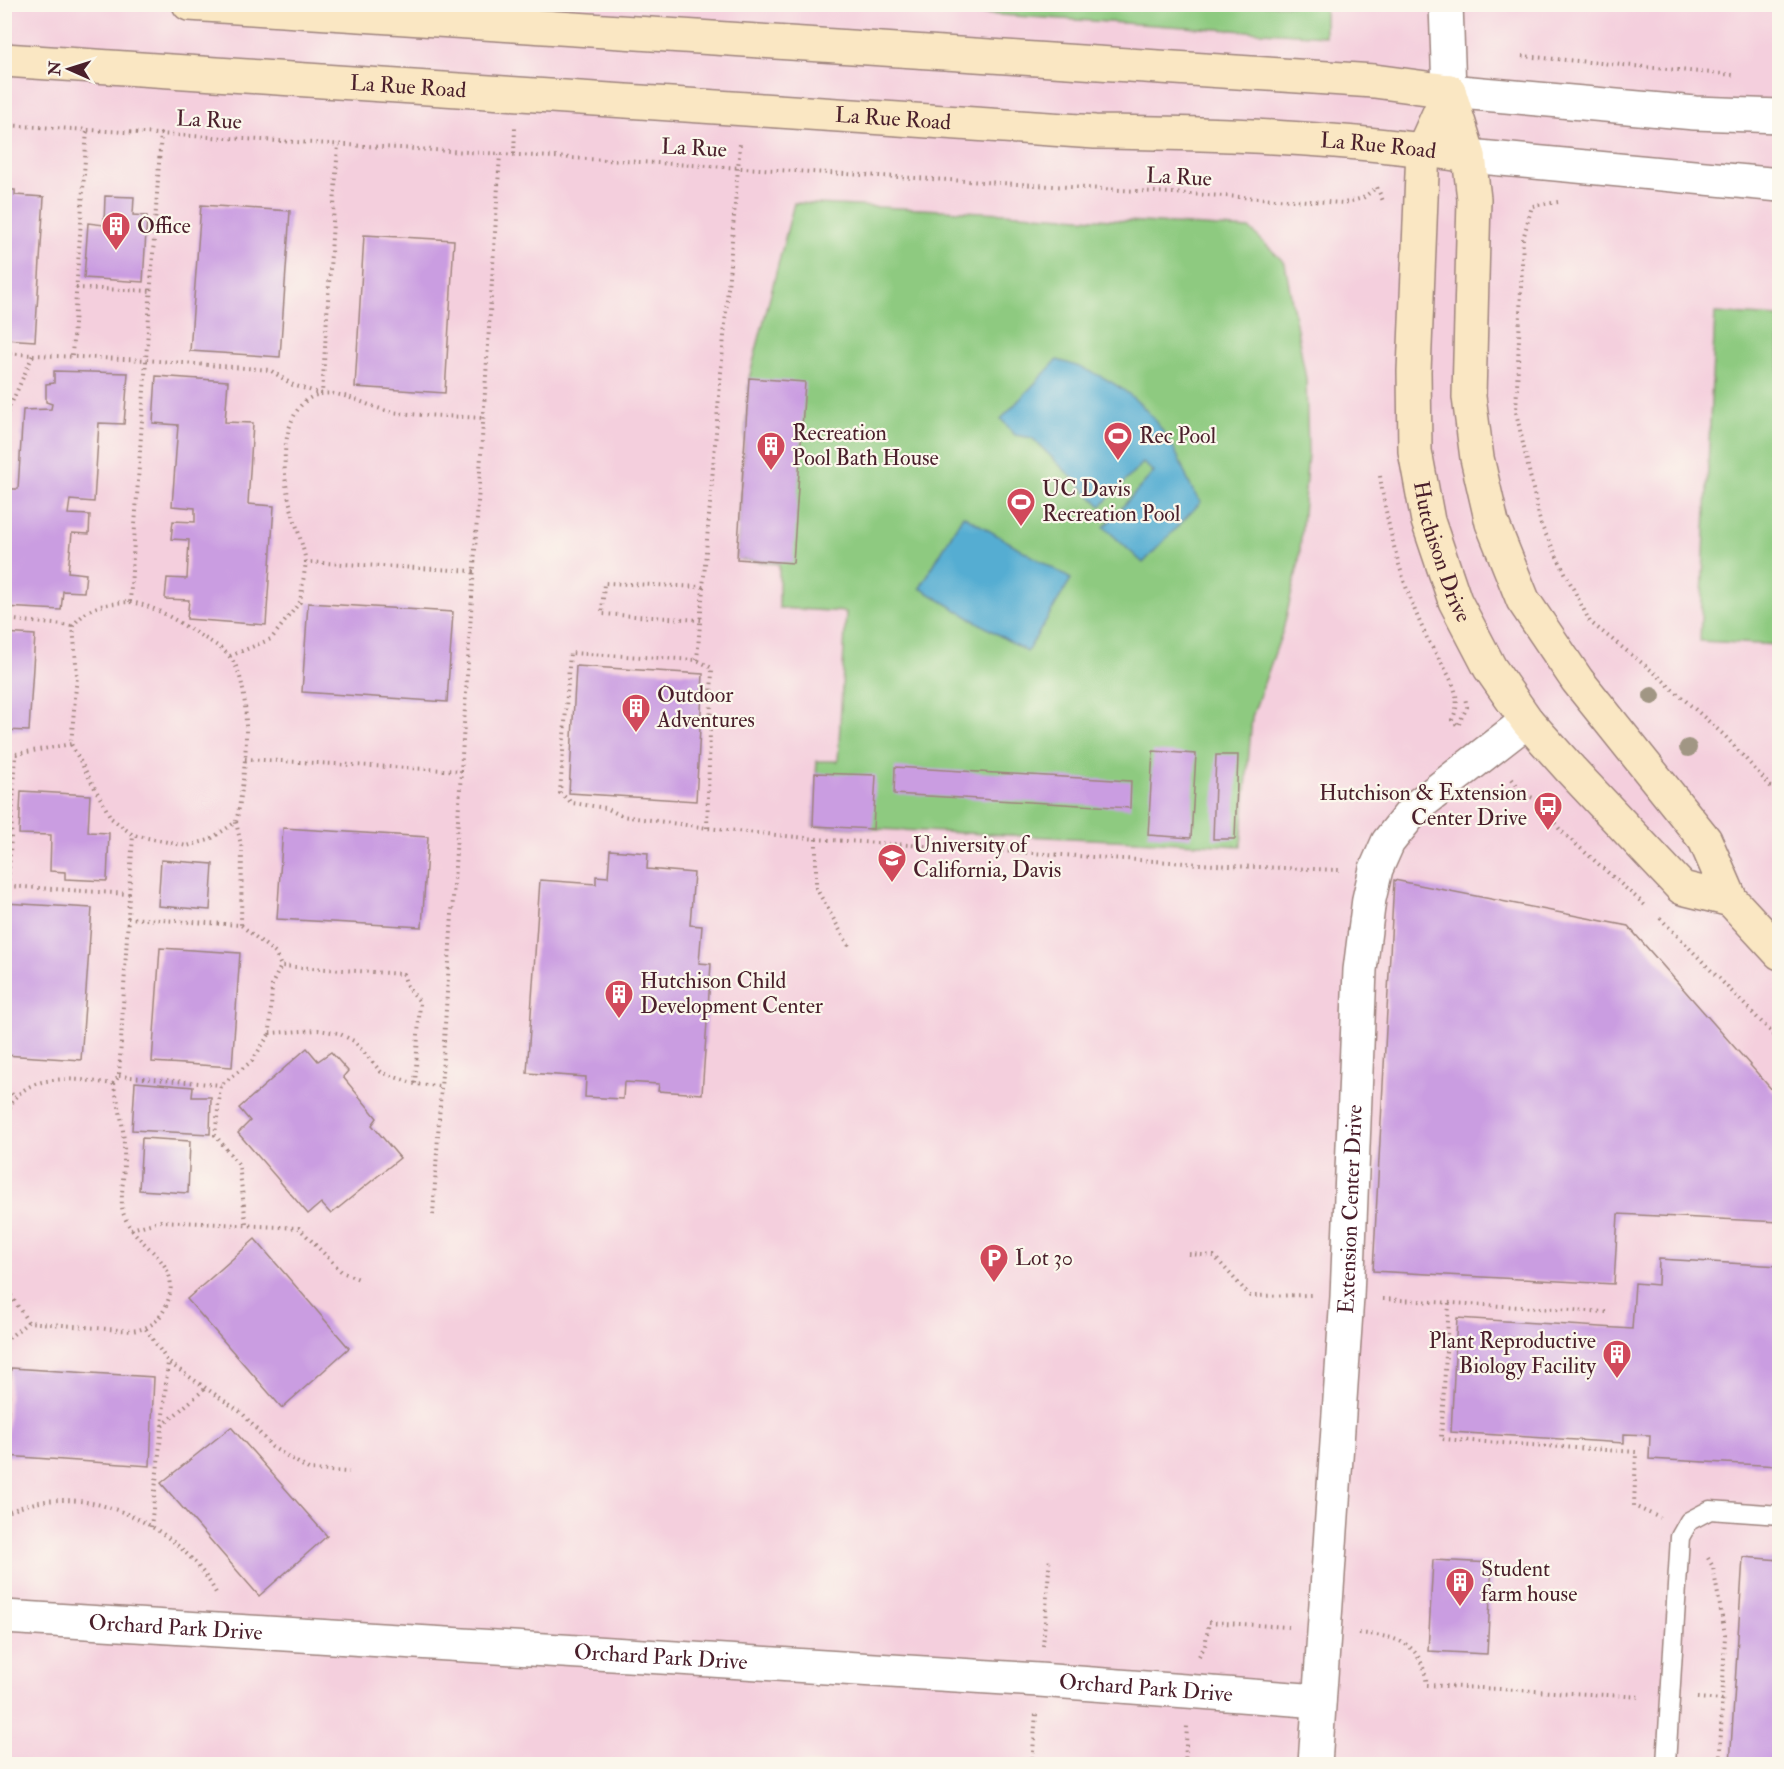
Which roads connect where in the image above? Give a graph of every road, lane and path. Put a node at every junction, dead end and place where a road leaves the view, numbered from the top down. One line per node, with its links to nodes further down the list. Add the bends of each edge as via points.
1 (189, 4): 6 (main road, via 1374,81)
2 (1446, 4): 6 (street, Hutchison Drive)
3 (1522, 56): 5 (path)
4 (4, 60): 14 (main road, La Rue Road, via 1095,132 1218,133 1369,142)
5 (1744, 76)
6 (1449, 91): 7 (street, via 1695,113); 14 (main road, Hutchison Drive); 17 (main road, Hutchison Drive)
7 (1779, 116)
8 (4, 125): 10 (path, La Rue)
9 (515, 125): 16 (path)
10 (87, 129): 11 (path, La Rue); 22 (path)
11 (161, 134): 13 (path, La Rue); 23 (path)
12 (740, 140): 18 (path)
13 (338, 144): 15 (path, La Rue); 28 (path)
14 (1423, 149): 17 (main road, La Rue Road); 40 (main road, Hutchison Drive, via 1414,370 1415,451 1428,521 1455,601 1490,668)
15 (500, 154): 16 (path, La Rue); 29 (path)
16 (514, 154): 18 (path, La Rue)
17 (1469, 156): 19 (street, La Rue Road); 55 (main road, Hutchison Drive, via 1476,216 1469,397 1477,458 1492,523 1523,600 1576,681 1706,840)
18 (739, 167): 20 (path, La Rue, via 1344,203 1363,198); 33 (path)
19 (1779, 185)
20 (1377, 187)
21 (1532, 206): 47 (path, via 1523,239 1516,412 1541,525 1590,622 1725,736)
22 (76, 288): 23 (path); 26 (path)
23 (152, 291): 27 (path)
24 (4, 353): 25 (path)
25 (33, 355): 26 (path); 30 (path)
26 (72, 355): 27 (path)
27 (146, 360): 28 (path, via 270,370 293,385); 34 (path)
28 (322, 394): 29 (path, via 391,411); 31 (path, via 303,402 290,422 284,472 289,507 301,532)
29 (483, 418): 32 (path)
30 (4, 420)
31 (306, 562): 32 (path); 38 (path, via 300,602 271,639)
32 (474, 572): 45 (path)
33 (704, 587): 36 (path); 36 (path, via 604,583 602,614)
34 (130, 602): 37 (path, via 103,603 83,613); 38 (path, via 164,612)
35 (4, 619): 37 (path)
36 (701, 620): 39 (path)
37 (73, 626): 41 (path, via 77,683)
38 (230, 656): 44 (path, via 240,681 246,715)
39 (697, 660): 49 (path, via 712,668); 49 (path, via 570,653 560,793 572,803 606,808 622,816)
40 (1527, 721): 55 (main road, Hutchison Drive, via 1682,888); 100 (street, Extension Center Drive, via 1416,807 1388,842 1369,899 1360,970 1347,1297)
41 (71, 744): 43 (path); 50 (path, via 111,818)
42 (4, 753): 43 (path)
43 (16, 754): 53 (path)
44 (246, 759): 45 (path); 48 (path, via 244,791)
45 (462, 771): 68 (path)
46 (1503, 786): 62 (path, via 1536,798 1561,831 1659,918)
47 (1779, 797)
48 (236, 822): 50 (path, via 209,840 187,846); 57 (path, via 242,849)
49 (706, 828): 51 (path)
50 (133, 835): 54 (path)
51 (816, 839): 52 (path); 58 (path, via 816,888)
52 (1345, 870)
53 (6, 888): 54 (path)
54 (129, 894): 56 (path)
55 (1731, 900): 59 (main road, Hutchison Drive)
56 (128, 918): 57 (path); 63 (path)
57 (241, 925): 60 (path, via 275,953)
58 (850, 948)
59 (1779, 953)
60 (281, 966): 61 (path, via 272,984); 66 (path, via 403,974 420,1002)
61 (270, 1033): 66 (path, via 338,1033 354,1041 381,1072); 67 (path, via 252,1061)
62 (1779, 1041)
63 (119, 1076): 65 (path); 67 (path)
64 (4, 1084): 69 (path)
65 (113, 1084): 69 (path, via 73,1078 51,1081 33,1086); 73 (path, via 124,1133 122,1207)
66 (415, 1084): 68 (path)
67 (221, 1085): 72 (path, via 215,1135 239,1166)
68 (440, 1086): 71 (path)
69 (15, 1098): 70 (path)
70 (4, 1119)
71 (433, 1215)
72 (246, 1223): 73 (path, via 161,1221); 75 (path, via 299,1228 342,1272)
73 (130, 1229): 82 (path, via 166,1266 170,1286 168,1302 159,1318)
74 (1189, 1254): 77 (path, via 1214,1256 1250,1296)
75 (359, 1279)
76 (4, 1285): 81 (path)
77 (1316, 1295)
78 (1379, 1299): 79 (path)
79 (1449, 1303): 80 (path); 91 (path, via 1441,1439 1636,1452 1634,1506)
80 (1605, 1312)
81 (28, 1322): 82 (path); 83 (path)
82 (146, 1329): 84 (path)
83 (4, 1342)
84 (168, 1362): 85 (path); 86 (path)
85 (207, 1387): 86 (path); 87 (path, via 242,1413 272,1447 310,1470)
86 (162, 1426): 90 (path)
87 (349, 1472)
88 (4, 1513): 90 (path, via 41,1502 68,1501 126,1513)
89 (1779, 1515): 91 (lane, via 1710,1510 1689,1521)
90 (151, 1527): 93 (path, via 176,1544 209,1580)
91 (1684, 1529): 99 (path, via 1713,1567 1725,1634); 104 (lane, via 1680,1537)
92 (1050, 1557): 96 (path)
93 (218, 1598)
94 (4, 1617): 100 (street, Orchard Park Drive, via 1039,1680)
95 (1356, 1633): 97 (path, via 1403,1641 1424,1668 1427,1685)
96 (1042, 1657)
97 (1650, 1698)
98 (1696, 1698): 99 (path)
99 (1723, 1700): 105 (path)
100 (1319, 1701): 103 (street, Extension Center Drive)
101 (1036, 1713): 102 (path)
102 (1032, 1764)
103 (1316, 1764)
104 (1666, 1764)
105 (1716, 1764)

